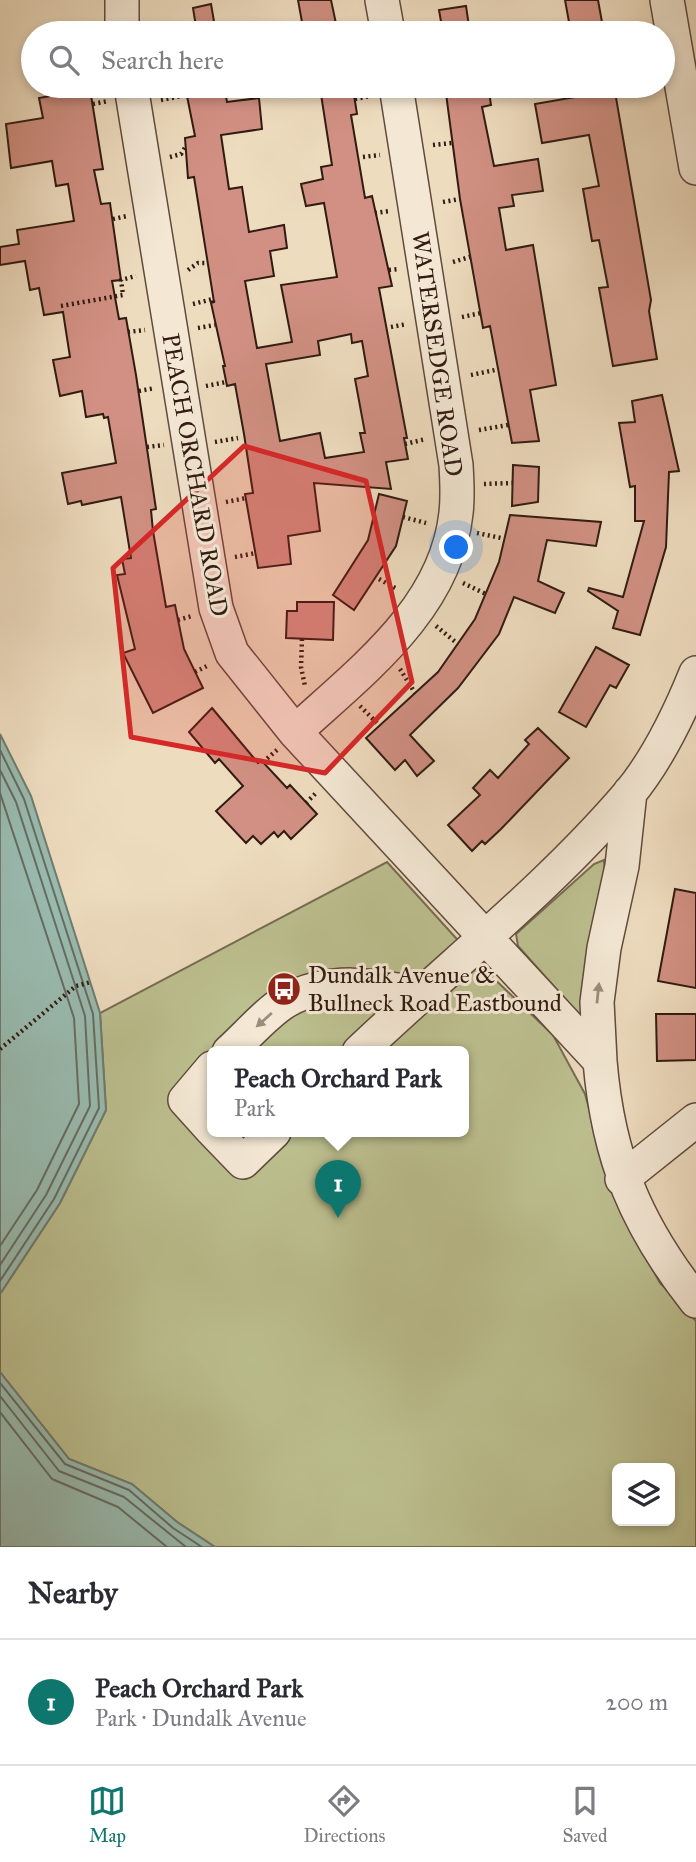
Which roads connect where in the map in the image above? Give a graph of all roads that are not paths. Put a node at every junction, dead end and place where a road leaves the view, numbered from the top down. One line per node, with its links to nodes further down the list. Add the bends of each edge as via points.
1 (122, 0): 4 (street)
2 (382, 0): 5 (street)
3 (667, 0): 6 (street)
4 (122, 21)
5 (394, 21)
6 (673, 21)
7 (675, 26): 8 (street)
8 (687, 66): 11 (street)
9 (147, 98): 13 (street, PEACH ORCHARD ROAD, via 181,271 221,627 241,667)
10 (388, 98): 13 (street, WATERSEDGE ROAD, via 456,465 456,514 438,571 395,640)
11 (696, 168)
12 (696, 673): 14 (street, via 672,728)
13 (295, 732): 15 (street, PEACH ORCHARD ROAD)
14 (630, 792): 15 (street, via 552,875); 19 (street, one-way to 14, via 597,1002 622,866)
15 (486, 935): 16 (street); 19 (street, PEACH ORCHARD ROAD)
16 (420, 994): 17 (street, one-way to 17, via 333,984 285,1002); 18 (street)
17 (236, 1046)
18 (365, 1046)
19 (600, 1061): 25 (street, via 603,1101)
20 (207, 1074): 22 (street, via 185,1100)
21 (696, 1120): 25 (street)
22 (207, 1124)
23 (219, 1137): 24 (street, via 243,1162)
24 (269, 1137)
25 (622, 1179): 26 (street, via 664,1259)
26 (696, 1301)

